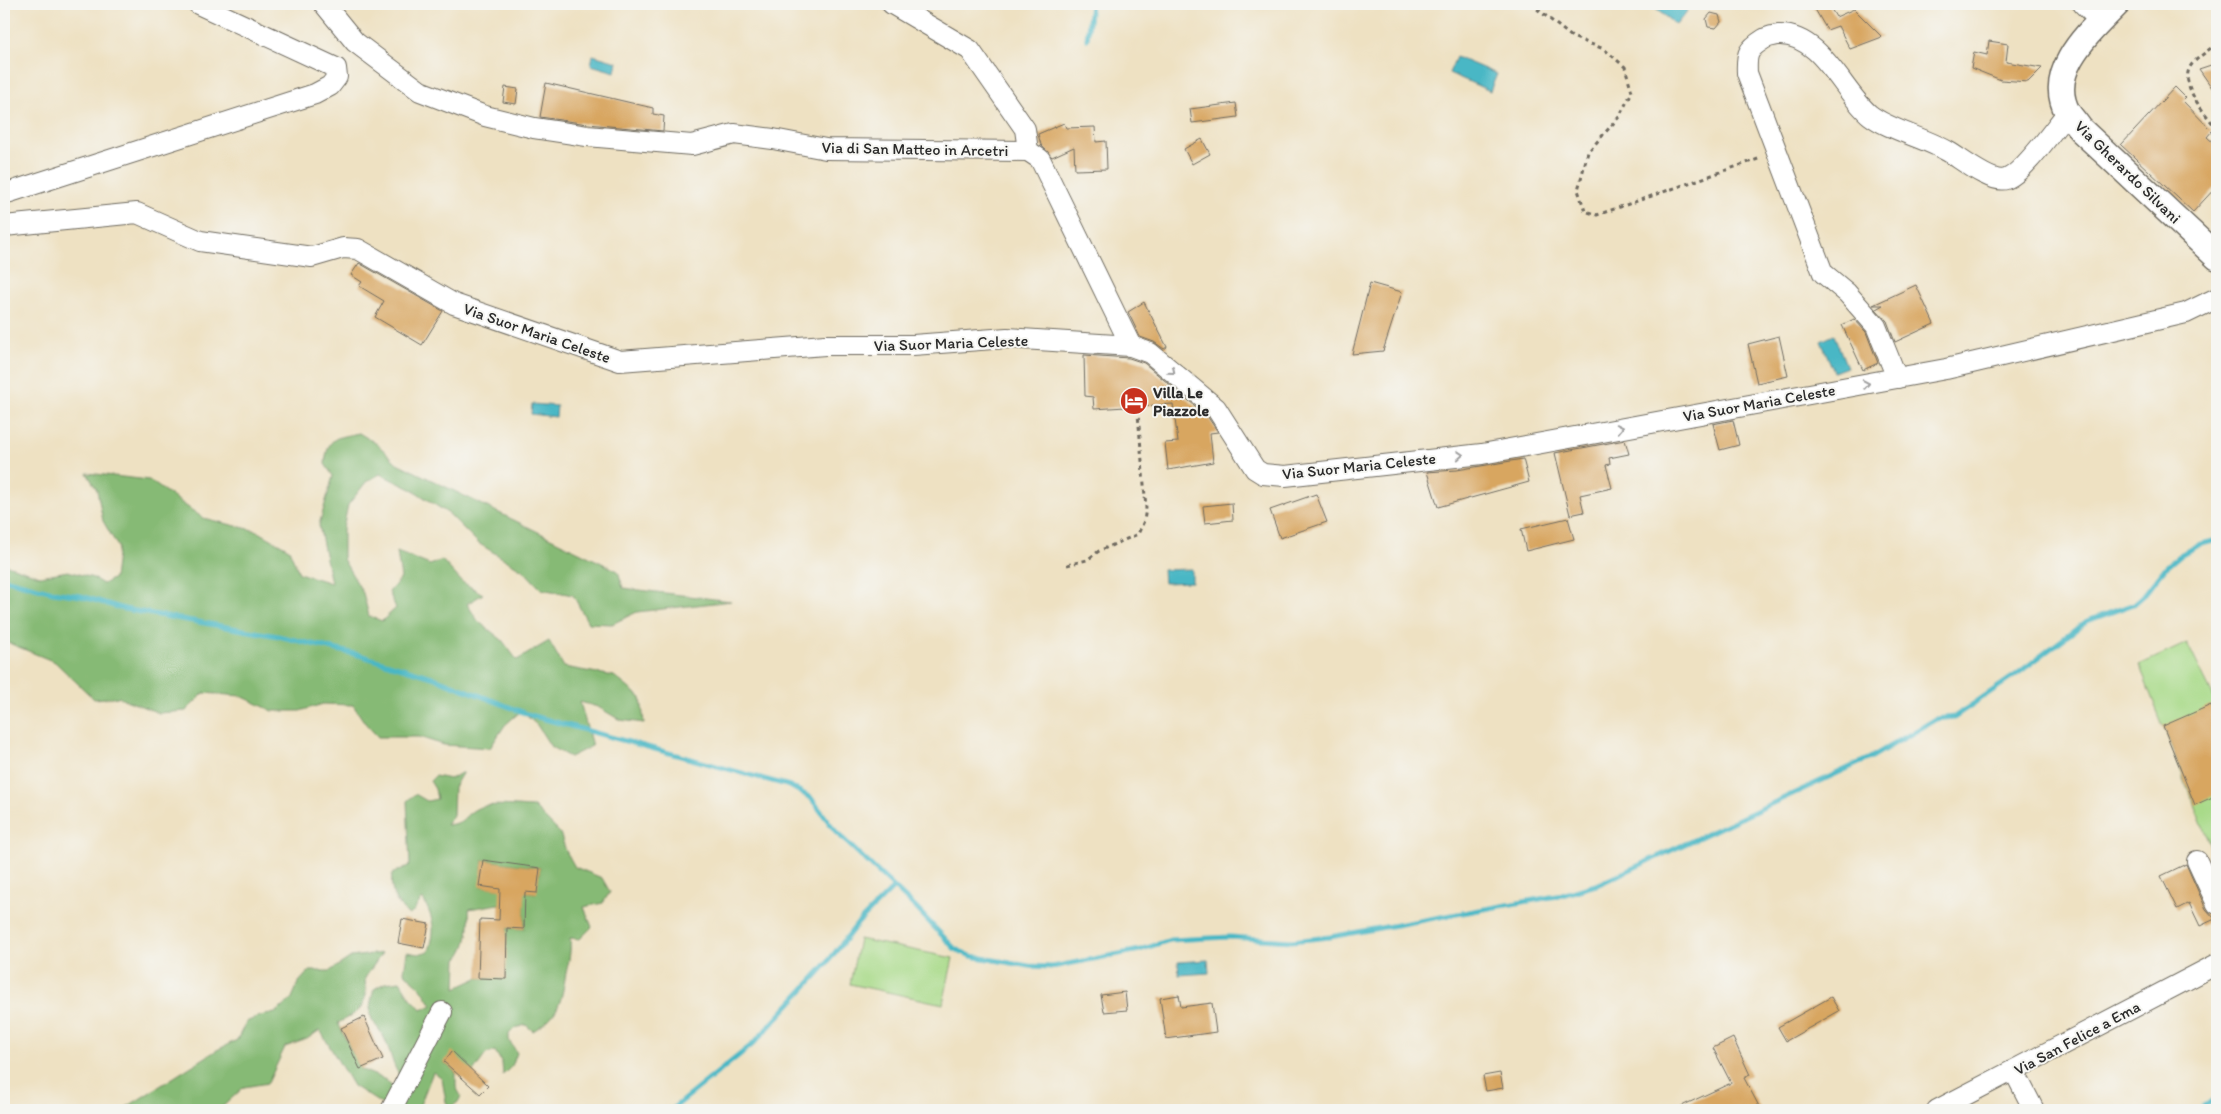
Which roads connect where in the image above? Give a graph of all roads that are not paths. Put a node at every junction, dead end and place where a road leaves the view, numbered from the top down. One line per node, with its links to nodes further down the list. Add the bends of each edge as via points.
1 (198, 4): 7 (street, via 336,68 337,77 330,86 314,94)
2 (324, 4): 6 (street, Via di San Matteo in Arcetri, via 355,42 420,91 485,116 534,128 692,145 734,134 826,148)
3 (892, 4): 6 (street, via 970,50 1025,129)
4 (2100, 9): 5 (main road, Via Gherardo Silvani, via 2065,71 2062,91)
5 (2068, 112): 9 (main road, Via Gherardo Silvani, via 2080,129); 12 (street, via 2020,170 2006,179 1992,178 1932,141 1890,126 1869,114 1810,46 1788,35 1768,36 1752,47 1746,57 1747,73 1823,274 1858,304 1876,326)
6 (1028, 151): 11 (street, Via di San Matteo in Arcetri, via 1040,160)
7 (4, 194)
8 (4, 226): 11 (street, Via Suor Maria Celeste, via 137,213 200,241 312,257 343,248 358,249 454,304 620,362 825,345 913,346 1007,338)
9 (2217, 257)
10 (2217, 298): 12 (street, Via Suor Maria Celeste, via 2186,313)
11 (1131, 346): 12 (street, Via Suor Maria Celeste, one-way to 12, via 1150,353 1216,408 1255,469 1263,474 1286,476 1482,454)
12 (1897, 378)
13 (2197, 861): 14 (street)
14 (2217, 904)
15 (2217, 964): 17 (street, Via San Felice a Ema)
16 (442, 1012): 18 (street)
17 (2014, 1071): 19 (street, Via San Felice a Ema); 20 (street)
18 (391, 1110)
19 (1937, 1110)
20 (2034, 1110)

